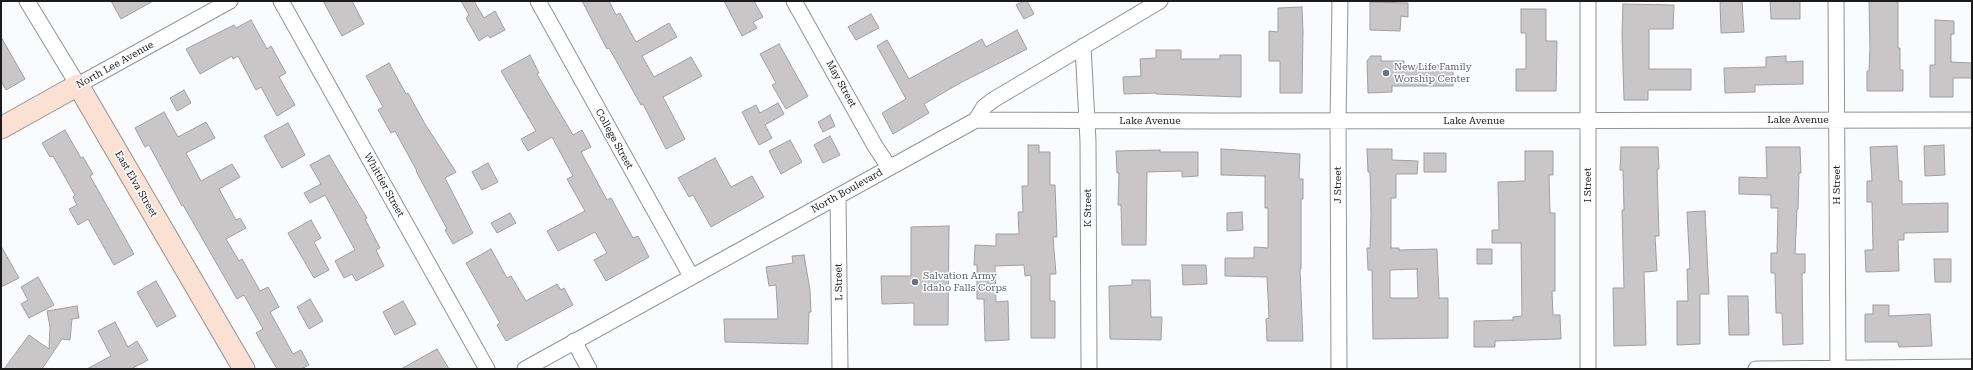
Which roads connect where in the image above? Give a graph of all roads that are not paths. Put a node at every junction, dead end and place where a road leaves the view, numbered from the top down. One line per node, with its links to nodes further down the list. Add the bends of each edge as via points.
1 (26, 1): 11 (street, East Elva Street)
2 (230, 1): 11 (street, North Lee Avenue)
3 (281, 1): 26 (street, Whittier Street)
4 (538, 1): 21 (street, College Street)
5 (794, 1): 19 (street, May Street)
6 (1160, 1): 10 (street, North Boulevard)
7 (1340, 1): 15 (street, J Street)
8 (1588, 1): 16 (street, I Street)
9 (1836, 1): 17 (street, H Street)
10 (1083, 46): 12 (street, North Boulevard, via 994,100 984,107); 14 (street, K Street)
11 (78, 85): 18 (street, North Lee Avenue); 25 (street, East Elva Street)
12 (976, 120): 14 (street, Lake Avenue); 19 (street, North Boulevard)
13 (1972, 120): 17 (street, Lake Avenue)
14 (1087, 121): 15 (street, Lake Avenue); 30 (street, K Street)
15 (1338, 121): 16 (street, Lake Avenue); 31 (street, J Street)
16 (1588, 121): 17 (street, Lake Avenue); 32 (street, I Street)
17 (1836, 121): 24 (street, H Street)
18 (1, 128)
19 (889, 167): 20 (street, North Boulevard)
20 (838, 196): 21 (street, North Boulevard); 29 (street, L Street)
21 (691, 276): 22 (street, North Boulevard)
22 (574, 341): 27 (street, North Boulevard); 28 (street)
23 (1972, 367): 24 (street)
24 (1838, 368): 33 (street)
25 (244, 369)
26 (487, 369)
27 (525, 369)
28 (589, 369)
29 (840, 369)
30 (1089, 369)
31 (1339, 369)
32 (1588, 369)
33 (1756, 369)

